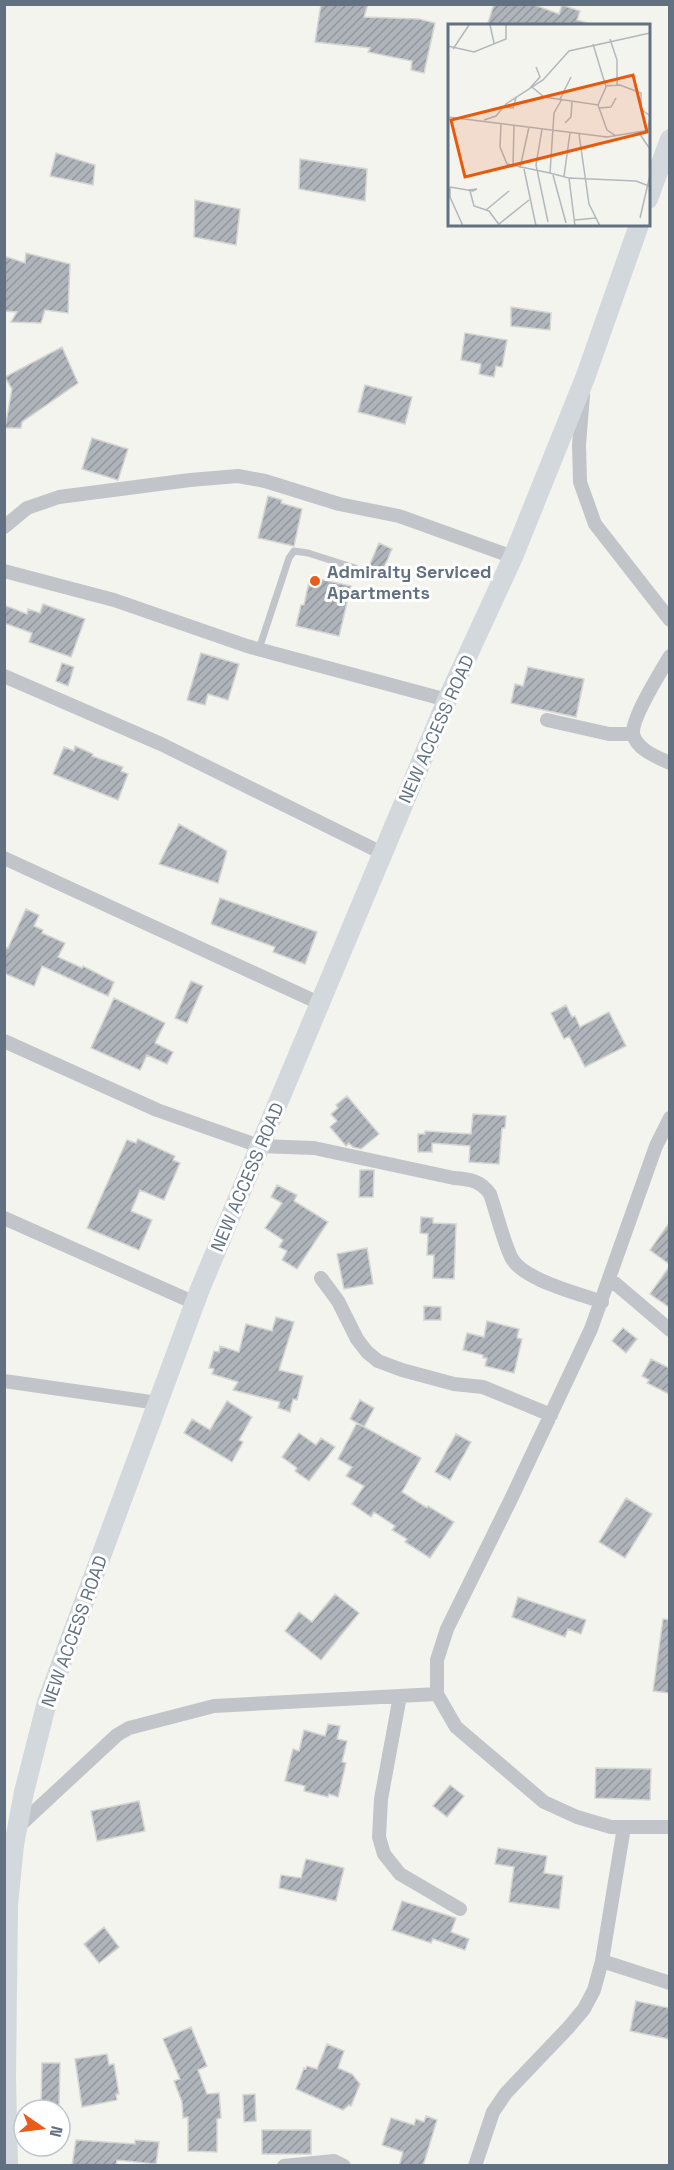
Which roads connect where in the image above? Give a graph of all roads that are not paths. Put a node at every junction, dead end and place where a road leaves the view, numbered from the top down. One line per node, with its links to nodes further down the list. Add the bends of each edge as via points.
1 (669, 139): 2 (main road)
2 (650, 193)
3 (639, 226): 4 (main road, NEW ACCESS ROAD)
4 (585, 378): 6 (main road, NEW ACCESS ROAD); 9 (street, via 580,482 595,524)
5 (4, 527): 6 (street, via 27,508 59,497 238,476 399,516)
6 (513, 557): 13 (main road, NEW ACCESS ROAD)
7 (356, 568): 10 (lane, via 294,551)
8 (4, 571): 10 (street, via 114,600)
9 (669, 620)
10 (259, 649): 13 (street)
11 (669, 656): 15 (street, via 634,720)
12 (4, 676): 17 (street, via 161,744)
13 (447, 700): 17 (main road, NEW ACCESS ROAD)
14 (547, 720): 15 (street, via 609,734)
15 (633, 734): 16 (street, via 639,745)
16 (669, 763)
17 (382, 853): 19 (main road, NEW ACCESS ROAD)
18 (4, 858): 19 (street)
19 (319, 1003): 22 (main road, NEW ACCESS ROAD)
20 (4, 1041): 22 (street, via 157,1110)
21 (669, 1118): 25 (street)
22 (259, 1146): 26 (street, via 314,1148 472,1180 490,1194 512,1258 519,1267 530,1275); 27 (main road, NEW ACCESS ROAD)
23 (4, 1218): 27 (street)
24 (321, 1278): 31 (street, via 357,1339 378,1361 454,1384 483,1387)
25 (610, 1279): 26 (street); 28 (street)
26 (602, 1302): 31 (street)
27 (195, 1303): 30 (main road, NEW ACCESS ROAD)
28 (669, 1330)
29 (4, 1381): 30 (street)
30 (158, 1403): 34 (main road, NEW ACCESS ROAD, via 47,1701)
31 (551, 1415): 32 (street, via 447,1629 437,1660)
32 (437, 1694): 33 (street); 35 (street, via 456,1727 544,1802 577,1817)
33 (400, 1696): 34 (street, via 214,1706 129,1728); 37 (street, via 381,1799 379,1837 384,1854 400,1874)
34 (18, 1827): 40 (main road, NEW ACCESS ROAD, via 8,1905)
35 (624, 1827): 36 (street); 38 (street)
36 (669, 1827)
37 (460, 1909)
38 (602, 1961): 39 (street); 44 (street, via 584,2009 493,2112)
39 (669, 1983)
40 (5, 2077): 41 (main road, NEW ACCESS ROAD)
41 (8, 2166)
42 (284, 2166): 43 (street, via 334,2161)
43 (344, 2166)
44 (475, 2166)

